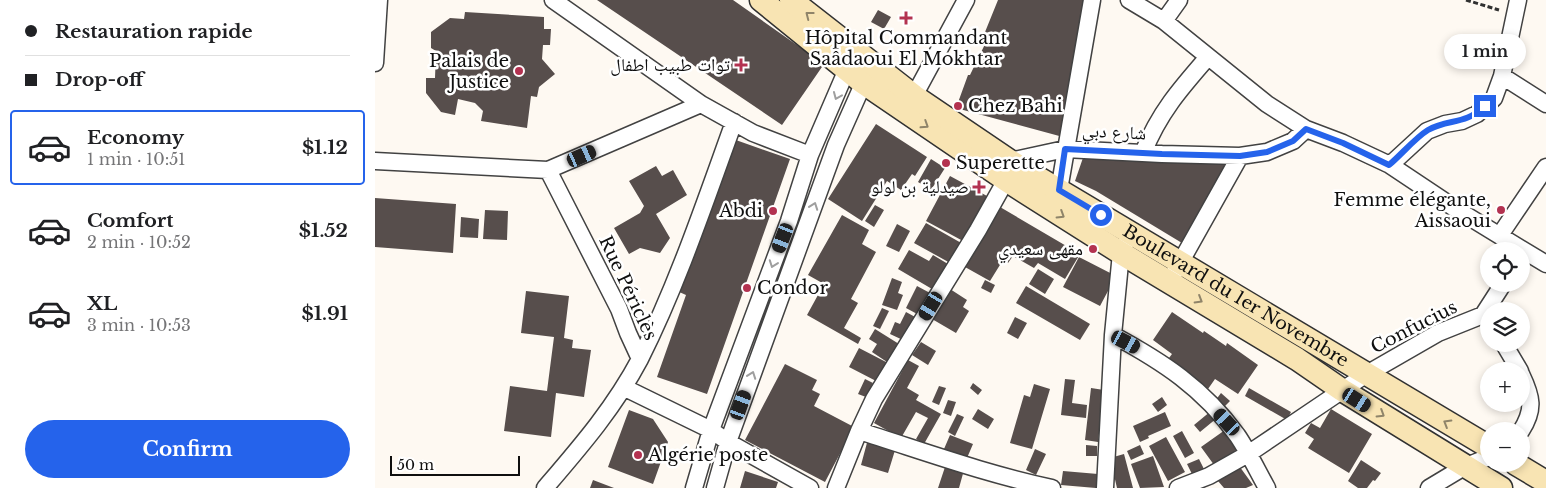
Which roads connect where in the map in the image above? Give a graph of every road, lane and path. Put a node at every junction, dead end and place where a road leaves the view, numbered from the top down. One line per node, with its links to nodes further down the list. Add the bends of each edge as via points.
1 (379, 0): 13 (street)
2 (553, 0): 17 (street)
3 (761, 0): 14 (main road, Boulevard du 1er Novembre, via 803,32)
4 (791, 0): 14 (main road, Boulevard du 1er Novembre, one-way to 4)
5 (966, 0): 16 (street)
6 (1092, 0): 21 (street)
7 (1129, 0): 11 (street)
8 (1179, 0): 11 (street)
9 (1466, 0): 10 (path)
10 (1517, 8): 15 (street)
11 (1164, 21): 12 (street)
12 (1208, 56): 20 (street, via 1267,104); 22 (street, via 1165,108)
13 (375, 63)
14 (859, 67): 16 (main road, Boulevard du 1er Novembre); 23 (street, one-way to 23); 49 (street, one-way to 14, via 836,145)
15 (1502, 76): 18 (street); 26 (street, via 1494,98 1477,114 1427,131)
16 (908, 103): 29 (main road, Boulevard du 1er Novembre)
17 (701, 104): 19 (street); 28 (street)
18 (1546, 104)
19 (734, 122): 23 (street, via 753,134); 41 (street, via 677,277)
20 (1306, 129): 24 (street, شارع دبي, via 1293,141 1267,152); 26 (street)
21 (1065, 149): 22 (street, شارع دبي); 29 (street, شارع دبي); 30 (street)
22 (1143, 153): 24 (street, شارع دبي)
23 (811, 155): 47 (street, one-way to 47)
24 (1240, 156): 36 (street)
25 (375, 161): 28 (street)
26 (1389, 165): 32 (street)
27 (1546, 167): 32 (street)
28 (548, 170): 41 (street, Rue Périclès, via 619,309)
29 (1008, 170): 30 (main road, Boulevard du 1er Novembre); 34 (main road, Boulevard du 1er Novembre, one-way to 34); 48 (street, via 978,230 874,399)
30 (1059, 190): 31 (main road, Boulevard du 1er Novembre)
31 (1130, 233): 34 (street); 36 (main road, Boulevard du 1er Novembre)
32 (1500, 235): 33 (street)
33 (1509, 242)
34 (1121, 253): 38 (main road, Boulevard du 1er Novembre); 40 (street)
35 (1530, 256): 37 (street)
36 (1181, 263): 38 (street); 42 (main road, Boulevard du 1er Novembre)
37 (1546, 264)
38 (1168, 282): 44 (main road, Boulevard du 1er Novembre, one-way to 44, via 1297,359)
39 (1480, 321): 42 (street, Confucius, via 1438,333)
40 (1113, 335): 51 (street, via 1188,381 1227,422); 62 (street)
41 (640, 359): 43 (street, Rue Périclès)
42 (1365, 375): 44 (street, Confucius); 50 (main road, Boulevard du 1er Novembre, one-way to 42)
43 (625, 388): 47 (street); 56 (street, Rue Périclès)
44 (1342, 390): 51 (street, Confucius); 53 (main road, Boulevard du 1er Novembre, one-way to 53)
45 (1530, 404): 46 (street, via 1531,411)
46 (1526, 422)
47 (711, 430): 49 (street); 57 (street)
48 (859, 430): 60 (street); 61 (street, via 956,462)
49 (728, 442): 58 (street); 59 (street)
50 (1480, 442)
51 (1248, 454): 63 (street, Confucius, via 1209,476); 64 (street)
52 (1480, 460): 53 (street)
53 (1464, 466): 65 (street); 66 (main road, Boulevard du 1er Novembre)
54 (1529, 472): 55 (main road)
55 (1546, 482)
56 (545, 488)
57 (694, 488)
58 (715, 488)
59 (810, 488)
60 (836, 488)
61 (1052, 488)
62 (1105, 488)
63 (1178, 488)
64 (1267, 488)
65 (1429, 488)
66 (1501, 488)

